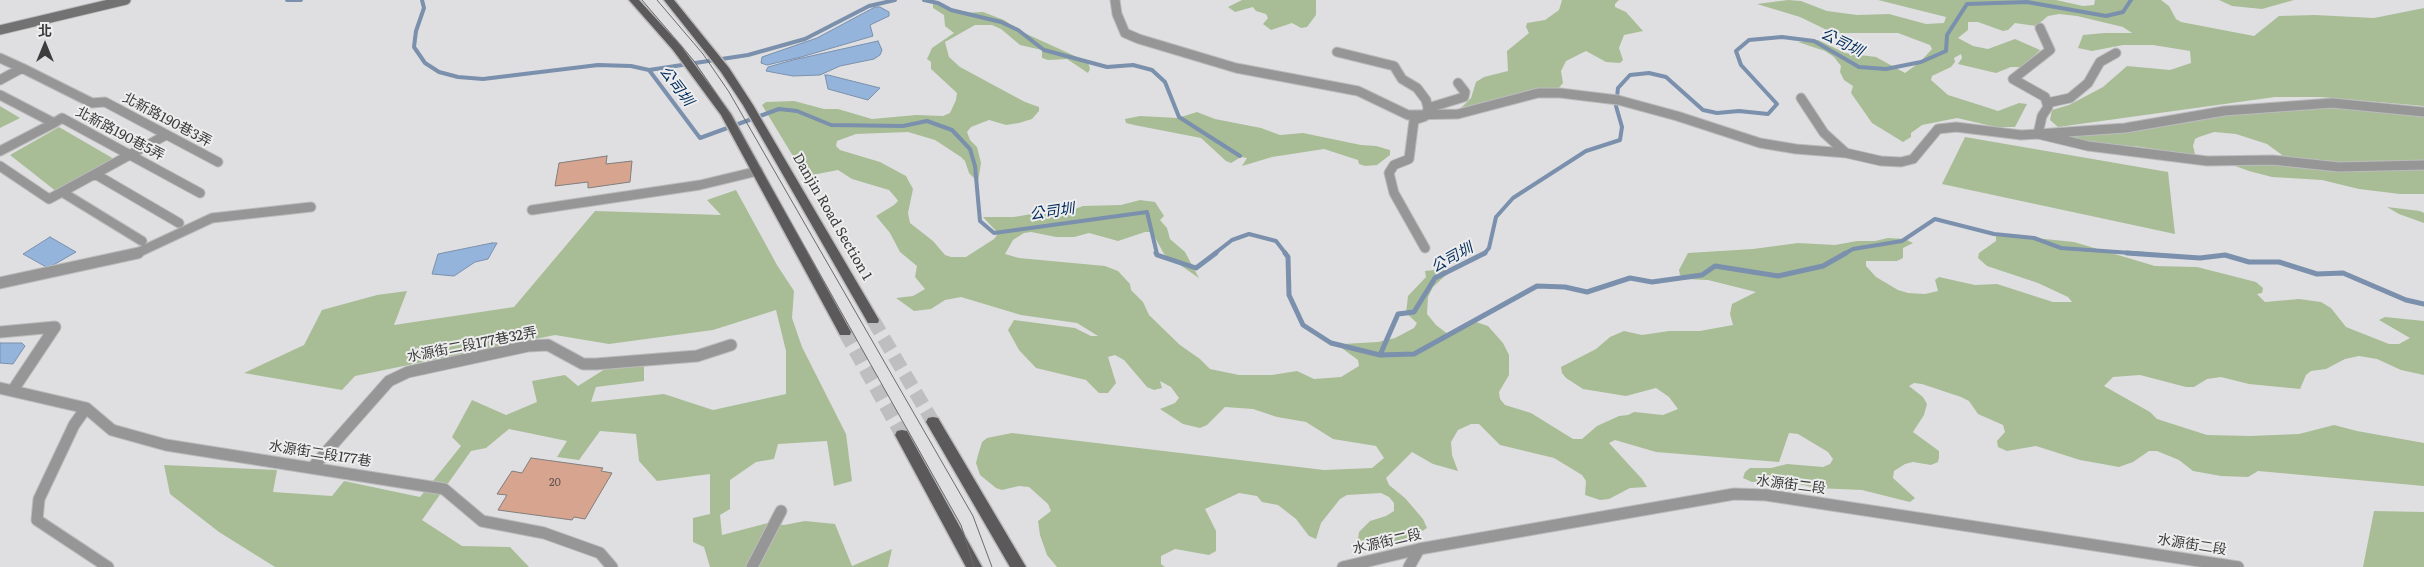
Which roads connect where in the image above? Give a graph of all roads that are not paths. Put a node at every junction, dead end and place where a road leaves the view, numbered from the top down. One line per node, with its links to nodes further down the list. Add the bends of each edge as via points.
1 (126, 0): 6 (main road)
2 (634, 0): 27 (main road, via 699,76 726,114)
3 (669, 0): 37 (main road, Danjin Road Section 1, via 725,70 748,105)
4 (1115, 0): 16 (street, via 1125,33 1139,40 1236,68 1358,91 1408,115)
5 (2040, 28): 15 (street, via 2050,50 2013,78 2045,98)
6 (0, 30)
7 (1337, 52): 16 (street, via 1394,66 1426,100)
8 (2116, 53): 15 (street, via 2100,62 2088,83 2070,98)
9 (0, 58): 10 (street, 北新路190巷3弄)
10 (22, 68): 11 (street); 20 (street, 北新路190巷3弄, via 92,103 105,102)
11 (0, 80)
12 (1458, 83): 16 (street, via 1465,92 1464,97)
13 (0, 95): 18 (street, 北新路190巷5弄)
14 (1801, 98): 22 (street, via 1824,133)
15 (2047, 103): 19 (street)
16 (1427, 112): 22 (street, via 1458,114 1538,93 1588,95 1677,116 1760,143); 35 (street, via 1414,120 1409,159 1394,165 1389,173 1394,193)
17 (2424, 112): 19 (street, via 2332,103 2224,111 2125,128)
18 (54, 122): 21 (street); 23 (street, 北新路190巷5弄, via 62,118)
19 (2038, 134): 22 (street, via 1956,127 1938,129 1913,159 1901,162); 25 (street, via 2088,146 2207,161 2273,160 2339,167)
20 (166, 135): 23 (street); 24 (street, 北新路190巷3弄)
21 (0, 151)
22 (1846, 153)
23 (130, 155): 28 (street); 30 (street, 北新路190巷5弄)
24 (218, 162)
25 (2424, 165)
26 (0, 166): 29 (street, via 49,200)
27 (758, 171): 32 (street, via 700,184); 39 (main road)
28 (95, 174): 29 (street); 33 (street)
29 (62, 192): 34 (street)
30 (200, 192)
31 (311, 207): 36 (street, via 212,218 132,255)
32 (532, 210)
33 (180, 223)
34 (142, 241)
35 (1425, 248)
36 (0, 283)
37 (873, 320)
38 (0, 332): 42 (street, via 55,327)
39 (844, 332)
40 (731, 345): 46 (street, 水源街二段177巷32弄, via 697,356 596,364 584,364 548,345 528,346 408,372 389,381)
41 (0, 388): 42 (street, 水源街二段177巷)
42 (13, 390): 43 (street, 水源街二段177巷)
43 (86, 408): 46 (street, 水源街二段177巷, via 112,430 166,445); 49 (street, via 74,425 39,500 37,520)
44 (933, 422): 53 (main road)
45 (902, 435): 52 (main road)
46 (312, 468): 50 (street, 水源街二段177巷, via 444,489 482,521 544,533 600,552)
47 (781, 511): 51 (street)
48 (1419, 549): 54 (street, 水源街二段); 55 (street); 56 (street, 水源街二段, via 1734,494 1766,495)
49 (108, 567)
50 (612, 567)
51 (752, 567)
52 (974, 567)
53 (1018, 567)
54 (1343, 567)
55 (1409, 567)
56 (2238, 567)

